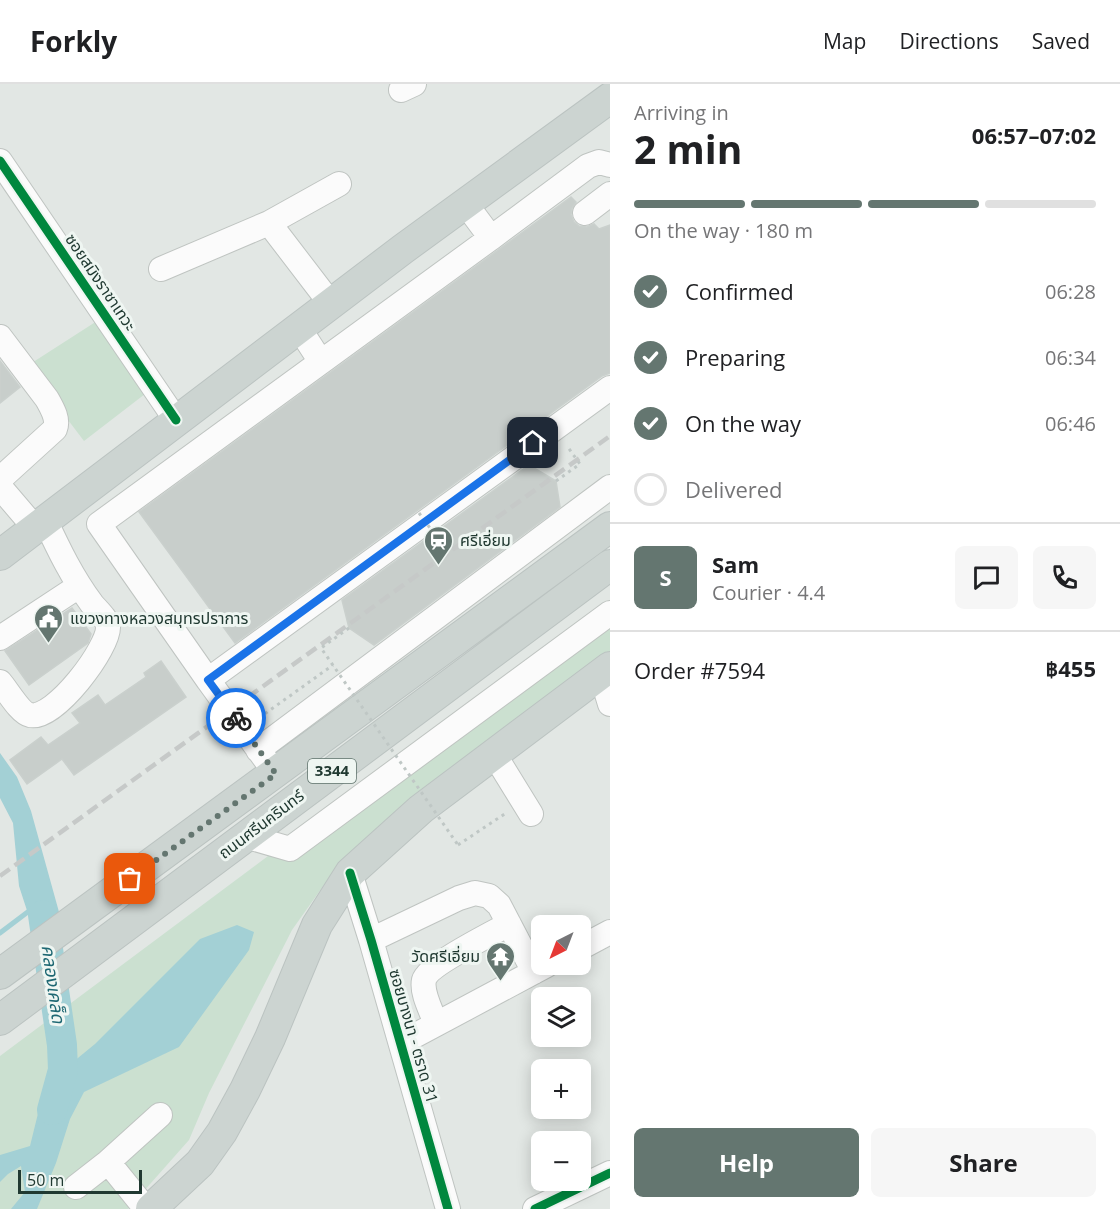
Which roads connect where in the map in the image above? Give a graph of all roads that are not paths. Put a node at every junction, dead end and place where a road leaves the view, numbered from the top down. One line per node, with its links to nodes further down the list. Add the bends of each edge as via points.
1 (610, 98): 6 (main road)
2 (0, 161): 16 (street, ซอยสมิงราชาเทวะ)
3 (610, 165): 9 (street, via 599,162 588,166)
4 (339, 184): 8 (street)
5 (610, 194): 7 (street)
6 (465, 203): 9 (street); 11 (main road)
7 (585, 213)
8 (269, 223): 10 (street); 11 (street)
9 (491, 238): 14 (street)
10 (161, 269)
11 (331, 304): 12 (main road)
12 (299, 328): 14 (street); 16 (main road)
13 (0, 337): 17 (street, via 46,399 57,424)
14 (321, 362): 28 (street, via 99,524)
15 (610, 388): 28 (street)
16 (176, 420): 20 (main road)
17 (0, 479)
18 (0, 487): 20 (street)
19 (610, 487): 31 (street)
20 (40, 524): 22 (main road); 24 (street)
21 (610, 527): 33 (main road, ถนนศรีนครินทร์ / 3344)
22 (4, 545)
23 (610, 565): 35 (main road, ถนนศรีนครินทร์ / 3344)
24 (79, 586): 26 (street); 29 (street, via 108,624 104,640 84,674 62,701 38,716 29,716)
25 (610, 613): 35 (street, via 290,849)
26 (0, 638)
27 (605, 671): 30 (street); 32 (main road)
28 (208, 680): 31 (street)
29 (0, 682)
30 (610, 704)
31 (258, 750): 33 (street)
32 (494, 754): 34 (street); 36 (main road, via 421,809)
33 (276, 774): 43 (main road, ถนนศรีนครินทร์ / 3344)
34 (527, 808)
35 (245, 836): 44 (main road, ถนนศรีนครินทร์ / 3344)
36 (350, 873): 39 (street, ซอยบางนา - ตราด 31); 52 (main road, via 317,925 270,1038 222,1132 200,1163)
37 (509, 924): 39 (street, via 499,905 489,896 476,893); 41 (street); 45 (street, via 428,972 424,981)
38 (610, 932): 40 (street)
39 (371, 940): 46 (street, ซอยบางนา - ตราด 31)
40 (591, 942)
41 (531, 954)
42 (531, 973): 45 (street)
43 (0, 974)
44 (0, 1020)
45 (436, 1024): 46 (street)
46 (401, 1043): 53 (street, ซอยบางนา - ตราด 31)
47 (160, 1115): 48 (street)
48 (108, 1162): 50 (street); 51 (street)
49 (610, 1173): 54 (street)
50 (76, 1187)
51 (146, 1209)
52 (151, 1209)
53 (448, 1209)
54 (535, 1209)

